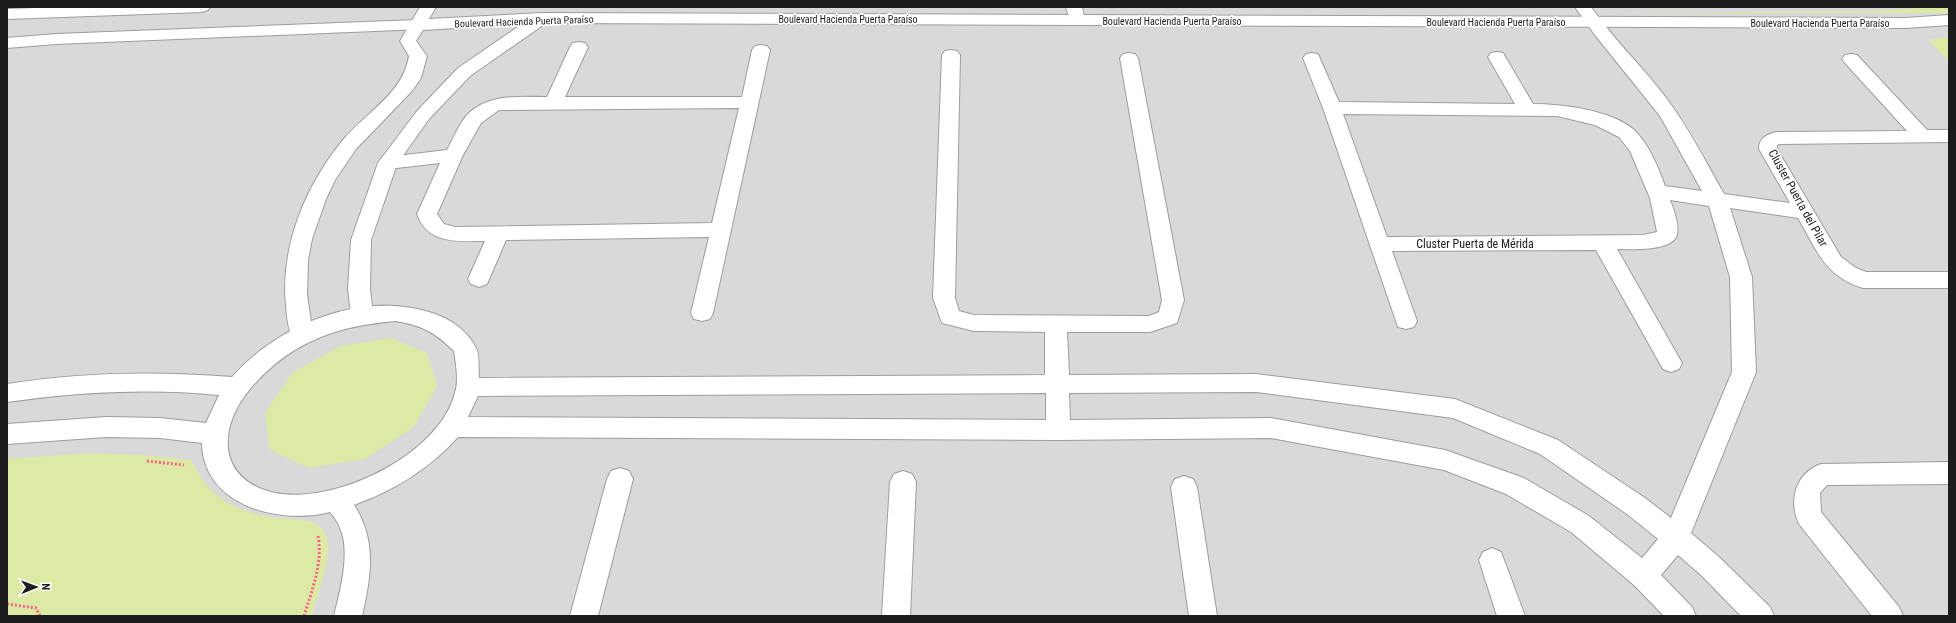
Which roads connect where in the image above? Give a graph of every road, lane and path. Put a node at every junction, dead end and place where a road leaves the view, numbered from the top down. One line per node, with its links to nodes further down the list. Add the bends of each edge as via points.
1 (202, 7): 3 (street)
2 (428, 7): 8 (street)
3 (7, 14)
4 (1075, 14): 5 (street, Boulevard Hacienda Puerta Paraíso); 6 (street, Boulevard Hacienda Puerta Paraíso)
5 (1588, 15): 7 (street, Boulevard Hacienda Puerta Paraíso, via 1905,23); 26 (street, via 1660,102 1681,132)
6 (542, 18): 8 (street, Boulevard Hacienda Puerta Paraíso); 24 (street, via 464,72 423,115)
7 (1949, 20)
8 (417, 24): 9 (street, Boulevard Hacienda Puerta Paraíso); 38 (street, via 408,41 418,56 418,64 409,84 362,130 341,157 322,187 308,218 299,250 296,282)
9 (7, 43)
10 (579, 47): 18 (street)
11 (761, 50): 17 (street)
12 (951, 55): 37 (street, via 944,298 950,317 974,323)
13 (1497, 57): 20 (street)
14 (1130, 58): 37 (street, via 1173,300 1169,317 1150,324)
15 (1312, 58): 19 (street)
16 (1852, 60): 21 (street)
17 (750, 102): 18 (street); 28 (street)
18 (553, 103): 23 (street, via 503,103 487,108 474,119)
19 (1332, 108): 20 (street, Cluster Puerta de Mérida); 30 (street)
20 (1527, 109): 25 (street, Cluster Puerta de Mérida, via 1571,112 1626,133 1635,141)
21 (1922, 136): 22 (street, Cluster Puerta del Pilar); 27 (street, Cluster Puerta del Pilar, via 1776,138 1768,143 1768,149)
22 (1949, 136)
23 (453, 155): 24 (street); 29 (street, via 427,214 429,221 443,232)
24 (388, 163): 35 (street, via 361,240 359,289)
25 (1658, 192): 26 (street); 31 (street, Cluster Puerta de Mérida, via 1669,228 1667,235 1659,240)
26 (1717, 200): 27 (street); 53 (street, via 1742,277 1744,372)
27 (1804, 212): 33 (street, Cluster Puerta del Pilar, via 1834,262 1848,273 1863,280)
28 (720, 230): 29 (street); 34 (street)
29 (498, 234): 32 (street)
30 (1380, 244): 31 (street, Cluster Puerta de Mérida); 36 (street)
31 (1603, 244): 39 (street)
32 (479, 278)
33 (1949, 280)
34 (702, 313)
35 (362, 315): 38 (street); 42 (street, via 396,313 426,318 449,330 465,348)
36 (1406, 321)
37 (1056, 324): 40 (street)
38 (302, 335): 41 (street, via 277,350)
39 (1671, 362)
40 (1058, 385): 42 (street); 45 (street); 53 (street, via 1256,383 1455,409 1549,447 1636,506)
41 (237, 387): 43 (street, via 135,382 75,384); 47 (street, via 222,410)
42 (468, 387): 44 (street, via 466,398)
43 (7, 393)
44 (451, 427): 45 (street); 52 (street, via 427,453 400,473)
45 (1058, 430): 55 (street, via 1271,428 1445,460 1515,486 1580,524)
46 (7, 434): 47 (street, via 106,427 160,428)
47 (215, 434): 52 (street, via 215,454 222,472 235,488 254,499 278,504)
48 (1949, 473): 57 (street, via 1821,475 1807,489 1808,516)
49 (620, 479): 60 (street)
50 (903, 482): 61 (street)
51 (1184, 487): 62 (street)
52 (337, 500): 59 (street, via 354,530 356,545 355,589)
53 (1676, 537): 55 (street); 65 (street, via 1710,566)
54 (1492, 560): 63 (street)
55 (1644, 576): 64 (street)
56 (7, 604): 58 (path, via 36,608)
57 (1885, 615)
58 (40, 616)
59 (348, 616)
60 (584, 616)
61 (896, 616)
62 (1204, 616)
63 (1512, 616)
64 (1682, 616)
65 (1760, 616)

